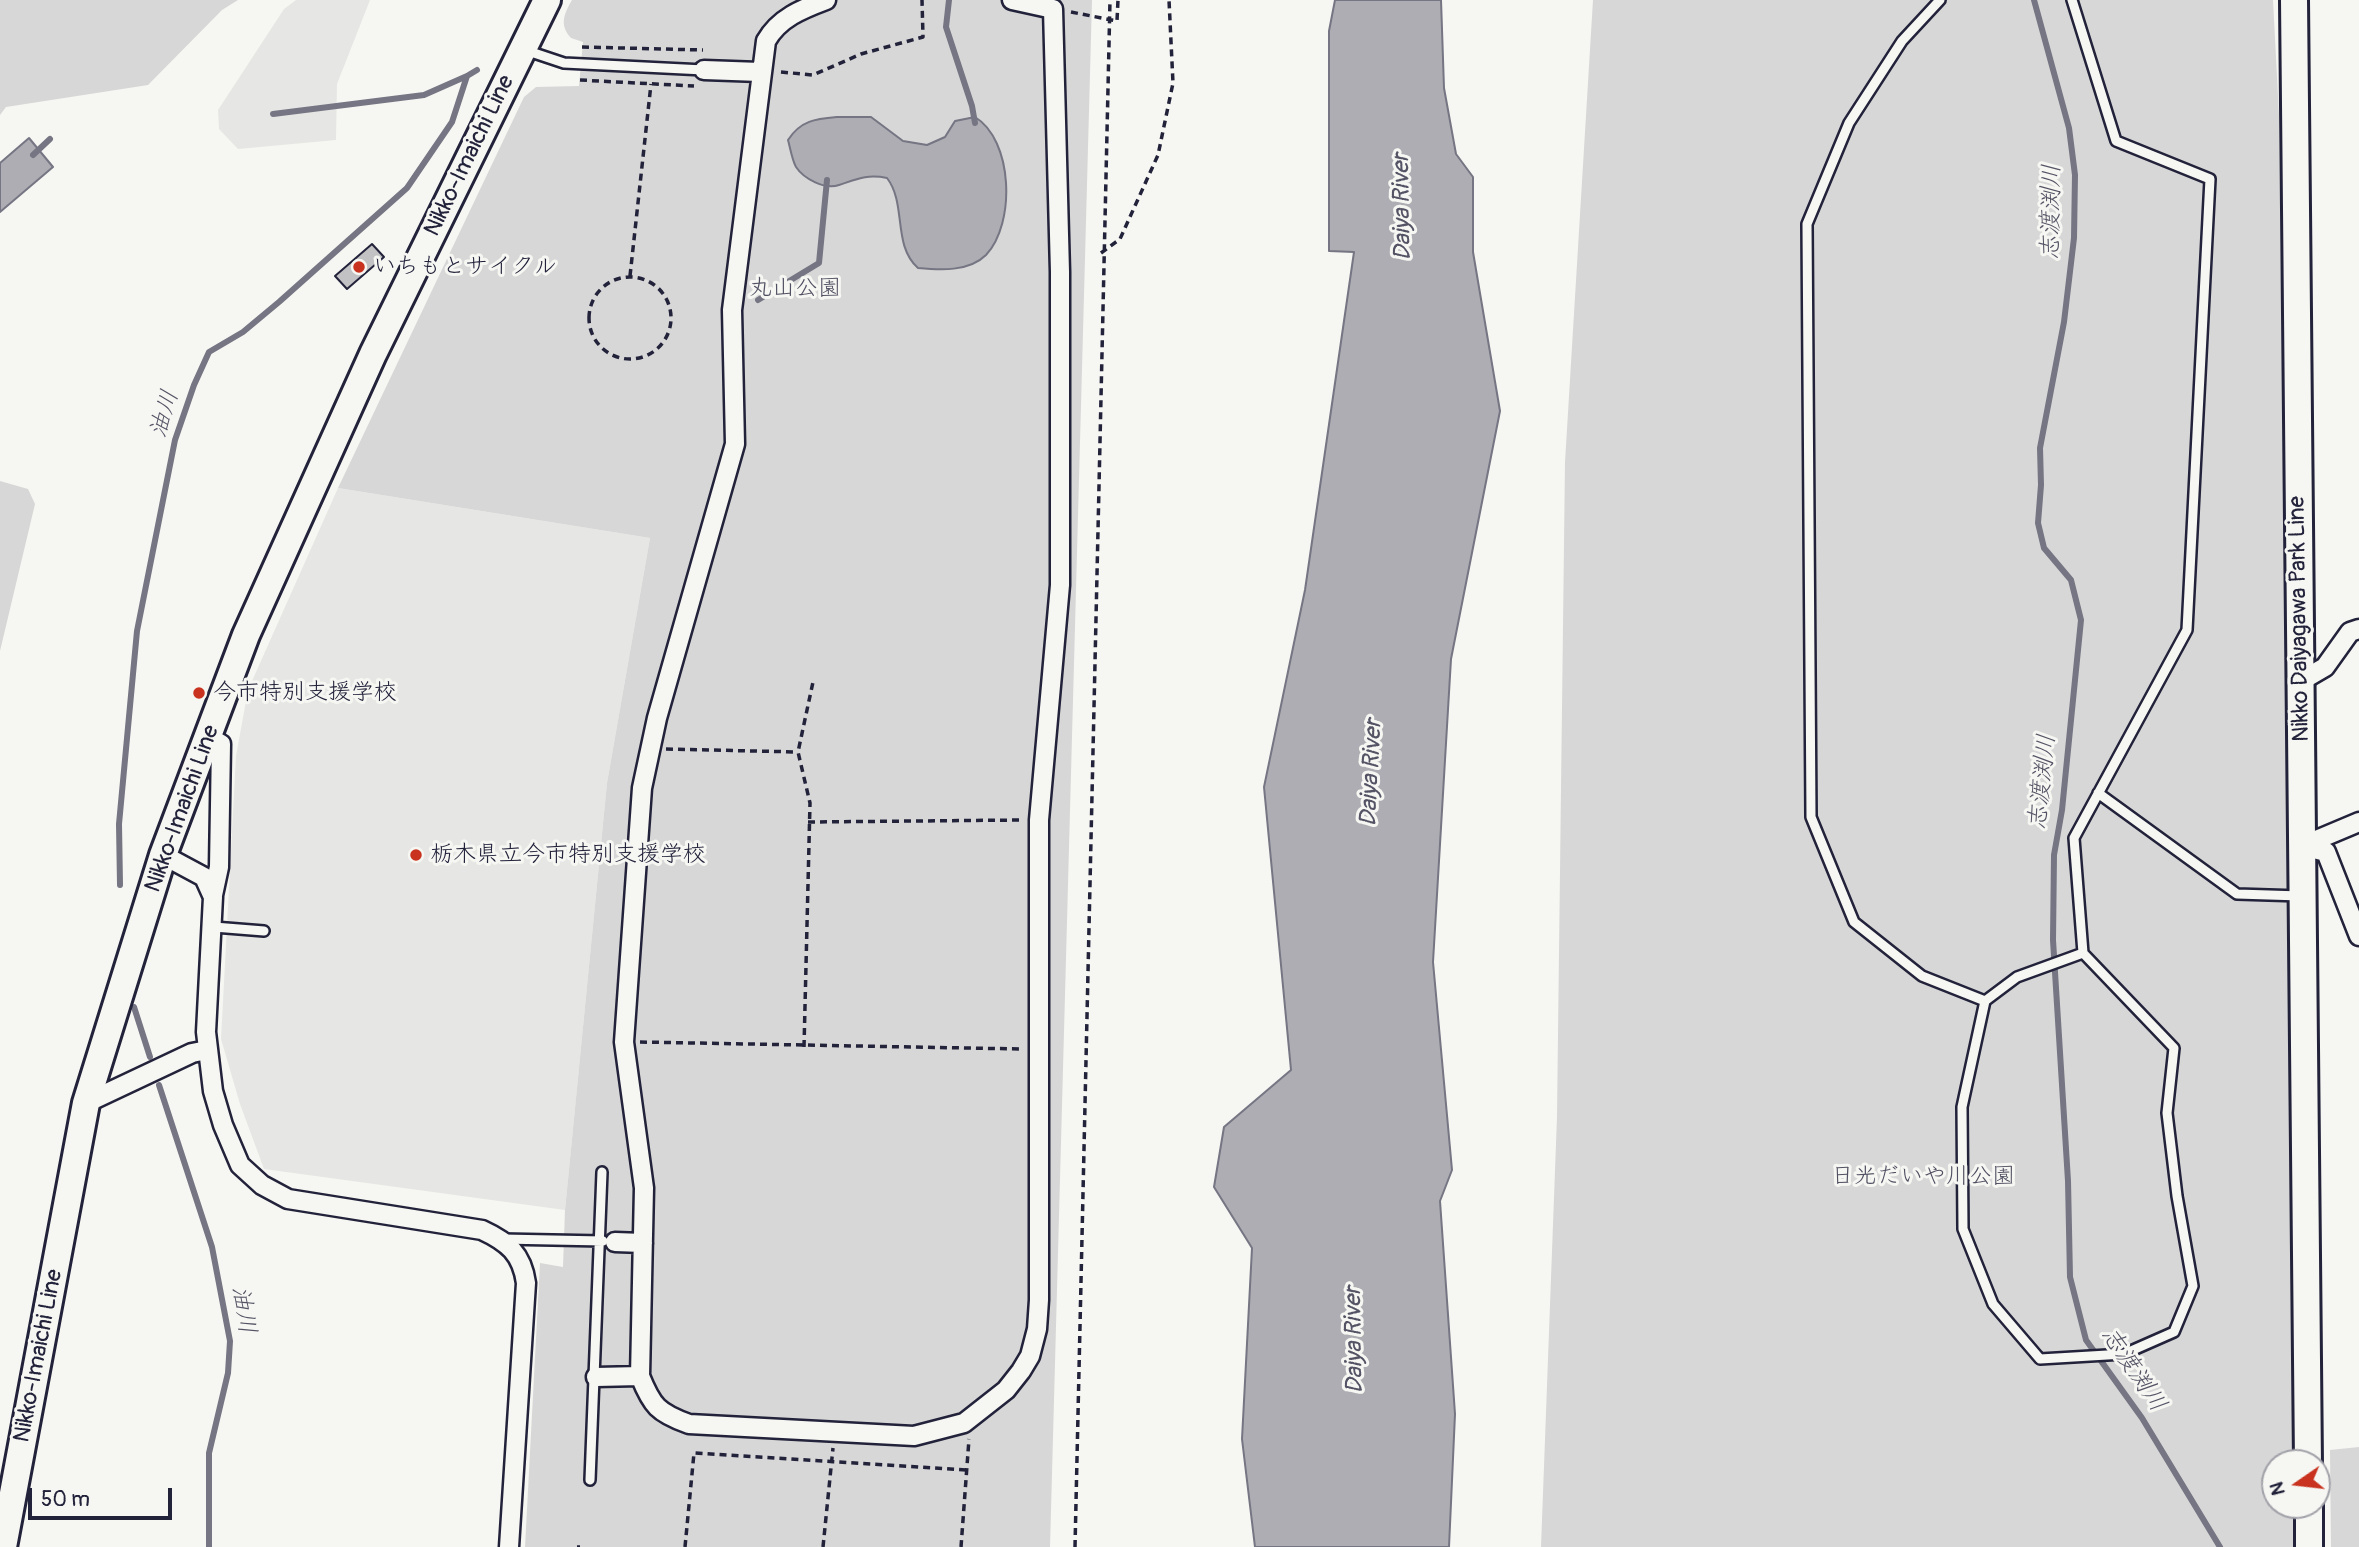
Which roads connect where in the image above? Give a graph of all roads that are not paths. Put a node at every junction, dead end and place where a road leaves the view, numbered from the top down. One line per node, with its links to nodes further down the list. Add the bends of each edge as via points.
1 (547, 0): 7 (main road, Nikko-Imaichi Line)
2 (826, 0): 8 (street, via 774,28)
3 (1012, 0): 30 (street, via 1053,9 1060,272 1060,585 1039,820 1041,1181 1037,1329 1030,1356 1006,1390 964,1423 914,1436 689,1424 666,1415 650,1401)
4 (1940, 0): 23 (lane, via 1902,41 1849,123 1807,224 1811,817 1854,922 1922,976)
5 (2072, 0): 13 (lane, via 2116,141 2210,179 2187,630)
6 (2294, 0): 11 (main road, Nikko Daiyagawa Park Line)
7 (523, 49): 9 (lane, via 564,63); 12 (main road, Nikko-Imaichi Line, via 373,354 246,635)
8 (760, 72): 9 (street); 29 (street, via 732,310 735,444 642,788 624,1042 644,1188)
9 (705, 78)
10 (2359, 629): 11 (street, via 2350,632 2325,667)
11 (2301, 681): 15 (main road, Nikko Daiyagawa Park Line)
12 (209, 738): 16 (main road, Nikko-Imaichi Line); 18 (street, via 220,744 219,867)
13 (2098, 793): 17 (lane, via 2237,894); 22 (lane, via 2074,838)
14 (2359, 822): 15 (street)
15 (2302, 846): 17 (main road, Nikko Daiyagawa Park Line); 21 (street, via 2326,852)
16 (163, 855): 18 (street, via 204,877); 25 (main road, Nikko-Imaichi Line)
17 (2303, 896): 32 (main road, Nikko Daiyagawa Park Line)
18 (213, 897): 19 (street)
19 (214, 927): 20 (lane); 24 (street)
20 (264, 931)
21 (2359, 936)
22 (2083, 953): 23 (lane, via 2017,977); 23 (lane, via 2174,1048 2167,1113 2193,1286 2174,1332 2124,1354 2040,1359 1993,1304 1963,1229 1962,1107)
23 (1985, 1001)
24 (207, 1050): 25 (street); 27 (street, via 213,1091 240,1165 262,1185 299,1202 437,1221 482,1230)
25 (86, 1102): 35 (main road, Nikko-Imaichi Line)
26 (602, 1172): 28 (lane)
27 (500, 1239): 28 (lane); 36 (street, via 521,1259 526,1283)
28 (607, 1242): 29 (street); 31 (lane)
29 (643, 1243): 30 (street)
30 (640, 1376): 31 (street)
31 (596, 1377): 33 (lane)
32 (2308, 1449)
33 (590, 1480)
34 (2309, 1519): 37 (main road)
35 (3, 1547)
36 (509, 1547)
37 (2309, 1547)

